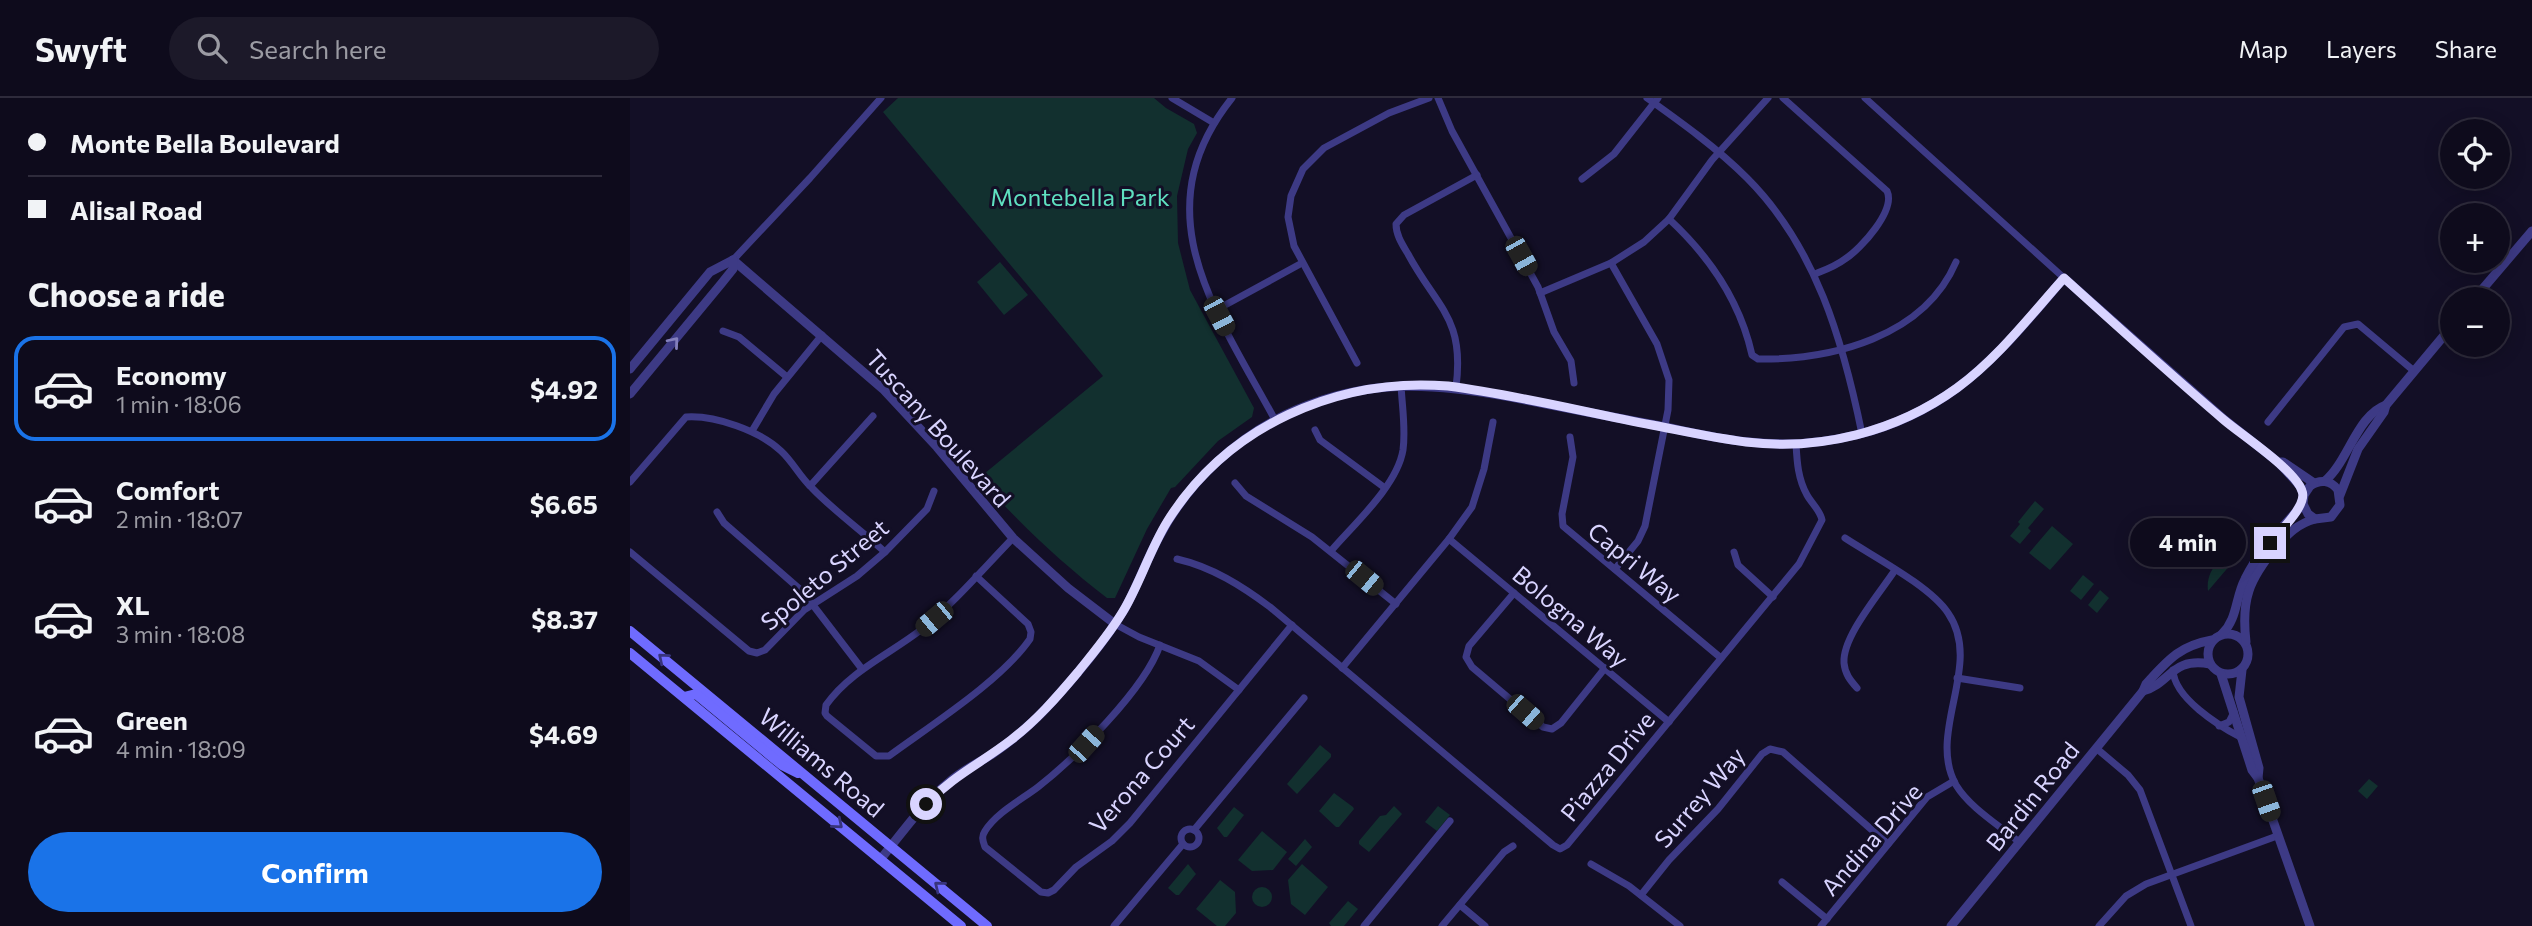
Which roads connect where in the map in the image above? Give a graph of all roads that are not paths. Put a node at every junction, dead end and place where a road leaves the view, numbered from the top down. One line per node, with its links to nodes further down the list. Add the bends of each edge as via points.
1 (881, 98): 16 (street)
2 (1171, 98): 10 (street)
3 (1232, 98): 10 (street)
4 (1429, 98): 18 (street, via 1370,122 1309,162 1294,186 1288,217)
5 (1438, 98): 12 (street)
6 (1768, 98): 11 (street)
7 (1783, 98): 20 (street, via 1889,196 1889,205 1863,243 1845,260)
8 (1865, 98): 21 (street)
9 (1653, 100): 11 (street); 13 (street, via 1615,154)
10 (1214, 123): 24 (street, via 1196,168 1190,210 1195,260)
11 (1719, 152): 14 (street); 20 (street, via 1774,209)
12 (1477, 176): 23 (street); 35 (street, via 1395,224 1416,270 1454,328)
13 (1582, 179)
14 (1668, 219): 19 (street, via 1644,242); 28 (street, via 1720,279 1754,358 1803,358)
15 (2532, 231): 22 (street)
16 (733, 260): 26 (street, Tuscany Boulevard); 30 (street, via 710,272); 36 (street, one-way to 16, via 721,285 733,269)
17 (1956, 262): 28 (street, via 1948,281 1914,315)
18 (1302, 263): 24 (street); 29 (street)
19 (1611, 263): 23 (street); 42 (street, via 1665,362 1670,389)
20 (1815, 274): 28 (street)
21 (2064, 278): 45 (street, via 1967,380 1917,412); 48 (street)
22 (2484, 287)
23 (1540, 293): 33 (street, via 1571,361)
24 (1216, 310): 39 (street)
25 (723, 331): 32 (street, via 739,337)
26 (822, 335): 32 (street); 60 (street, Tuscany Boulevard, via 914,421)
27 (2440, 340): 31 (street)
28 (1842, 351): 45 (street)
29 (1357, 363)
30 (630, 369)
31 (2414, 371): 37 (street); 41 (street, via 2358,324 2352,324 2344,327)
32 (787, 377): 44 (street)
33 (1574, 383)
34 (1401, 385): 35 (street); 39 (street, via 1344,394); 54 (street, via 1403,450)
35 (1456, 387): 42 (street)
36 (630, 394)
37 (2386, 405): 49 (street, via 2366,422 2339,468); 56 (street, via 2353,458)
38 (873, 416): 53 (street)
39 (1275, 420): 75 (street, via 1226,454 1179,504)
40 (1493, 422): 62 (street, via 1479,489)
41 (2268, 422)
42 (1664, 427): 47 (street, via 1748,442); 68 (street, via 1645,526)
43 (1315, 430): 54 (street, via 1320,440)
44 (752, 431): 50 (street, via 686,418); 53 (street, via 780,449)
45 (1862, 434): 47 (street)
46 (1570, 437): 68 (street, Capri Way, via 1573,457 1563,526)
47 (1796, 444): 72 (street, Piazza Drive, via 1802,484 1822,520 1800,564)
48 (2278, 462): 52 (street); 57 (street, via 2300,486)
49 (2325, 481): 52 (street); 56 (street)
50 (630, 482)
51 (1235, 482): 63 (street, via 1246,496)
52 (2314, 483): 57 (street)
53 (810, 486): 65 (street)
54 (1385, 488): 63 (street)
55 (934, 491): 65 (street, Spoleto Street, via 927,509)
56 (2340, 495): 59 (street, via 2335,514)
57 (2303, 499): 59 (street); 78 (street, via 2249,570 2234,620)
58 (717, 512): 73 (street)
59 (2315, 519): 80 (street, via 2287,535 2253,579 2244,611)
60 (1013, 538): 70 (street); 75 (street, Tuscany Boulevard)
61 (1845, 538): 69 (street)
62 (1449, 539): 71 (street, Bologna Way); 74 (street)
63 (1331, 551): 74 (street)
64 (630, 552): 73 (street, Spoleto Street, via 754,653 765,650)
65 (885, 552): 73 (street, Spoleto Street)
66 (1734, 552): 72 (street, via 1738,565)
67 (1177, 559): 76 (street, Piazza Drive, via 1235,583)
68 (1615, 569): 83 (street, Capri Way)
69 (1895, 570): 91 (street, via 1935,598 1954,622 1960,645); 92 (street, via 1846,649 1846,674)
70 (976, 576): 87 (street, via 928,624); 87 (street, via 1028,624 1030,639 976,691 885,758 876,756 825,713 828,702)
71 (1514, 593): 86 (street, Bologna Way); 86 (street, via 1469,646 1466,657 1543,727 1552,729 1561,723)
72 (1773, 597): 83 (street, Piazza Drive)
73 (812, 604): 87 (street)
74 (1396, 604): 85 (street)
75 (1115, 624): 81 (street); 113 (street, via 1040,715 1013,739 948,782)
76 (1292, 625): 85 (street, Piazza Drive); 94 (street, Verona Court)
77 (630, 631): 104 (main road, Williams Road, one-way to 77)
78 (2222, 634): 79 (street); 80 (street)
79 (2213, 640): 84 (street); 95 (street, Bardin Road, via 2180,650)
80 (2246, 642): 89 (street, via 2248,658)
81 (1160, 645): 94 (street, via 1199,661); 94 (street, Verona Court, via 1146,673 1086,744 984,832 985,847 1041,892 1054,891 1076,867 1119,835)
82 (630, 653): 96 (main road, Williams Road)
83 (1721, 658): 99 (street, Piazza Drive)
84 (2210, 664): 88 (street, Bardin Road, via 2184,664); 90 (street)
85 (1342, 668): 99 (street, Piazza Drive, via 1560,849)
86 (1605, 668): 99 (street, Bologna Way)
87 (862, 670)
88 (2173, 670): 95 (street, Bardin Road); 100 (street, via 2176,686)
89 (2242, 670): 90 (street); 103 (street, via 2239,696)
90 (2221, 674): 98 (street)
91 (1957, 678): 93 (street); 105 (street, via 1947,748)
92 (1857, 688)
93 (2020, 688)
94 (1239, 690)
95 (2143, 691): 102 (street, Bardin Road)
96 (684, 697): 104 (main road, via 696,694 782,765); 114 (main road, Williams Road, one-way to 114)
97 (1304, 698): 107 (street)
98 (2234, 712): 100 (street, via 2229,722); 101 (street)
99 (1669, 722)
100 (2219, 726): 101 (street)
101 (2242, 738): 103 (street)
102 (2096, 748): 109 (street, Bardin Road); 116 (street, via 2140,790)
103 (2258, 778): 108 (street)
104 (811, 779): 113 (main road, Williams Road)
105 (1954, 781): 109 (street, via 1970,802); 111 (street, Andina Drive, via 1927,797)
106 (1450, 821): 124 (street)
107 (1194, 830): 110 (street, via 1182,833); 110 (street, via 1199,838 1196,844)
108 (2277, 836): 116 (street); 132 (street)
109 (2019, 842): 129 (street, Bardin Road)
110 (1183, 844): 123 (street)
111 (1888, 844): 118 (street, Surrey Way, via 1783,752 1770,750); 120 (street, Andina Drive)
112 (1513, 846): 119 (street)
113 (890, 847): 114 (street); 122 (main road, Williams Road, one-way to 113)
114 (880, 860): 121 (main road, Williams Road)
115 (1591, 864): 118 (street)
116 (2171, 873): 130 (street, via 2126,896); 131 (street)
117 (1782, 882): 120 (street)
118 (1641, 895): 127 (street)
119 (1460, 905): 125 (street); 126 (street)
120 (1827, 919): 128 (street, Andina Drive)
121 (961, 926)
122 (987, 926)
123 (1114, 926)
124 (1364, 926)
125 (1442, 926)
126 (1485, 926)
127 (1680, 926)
128 (1821, 926)
129 (1951, 926)
130 (2099, 926)
131 (2191, 926)
132 (2310, 926)

